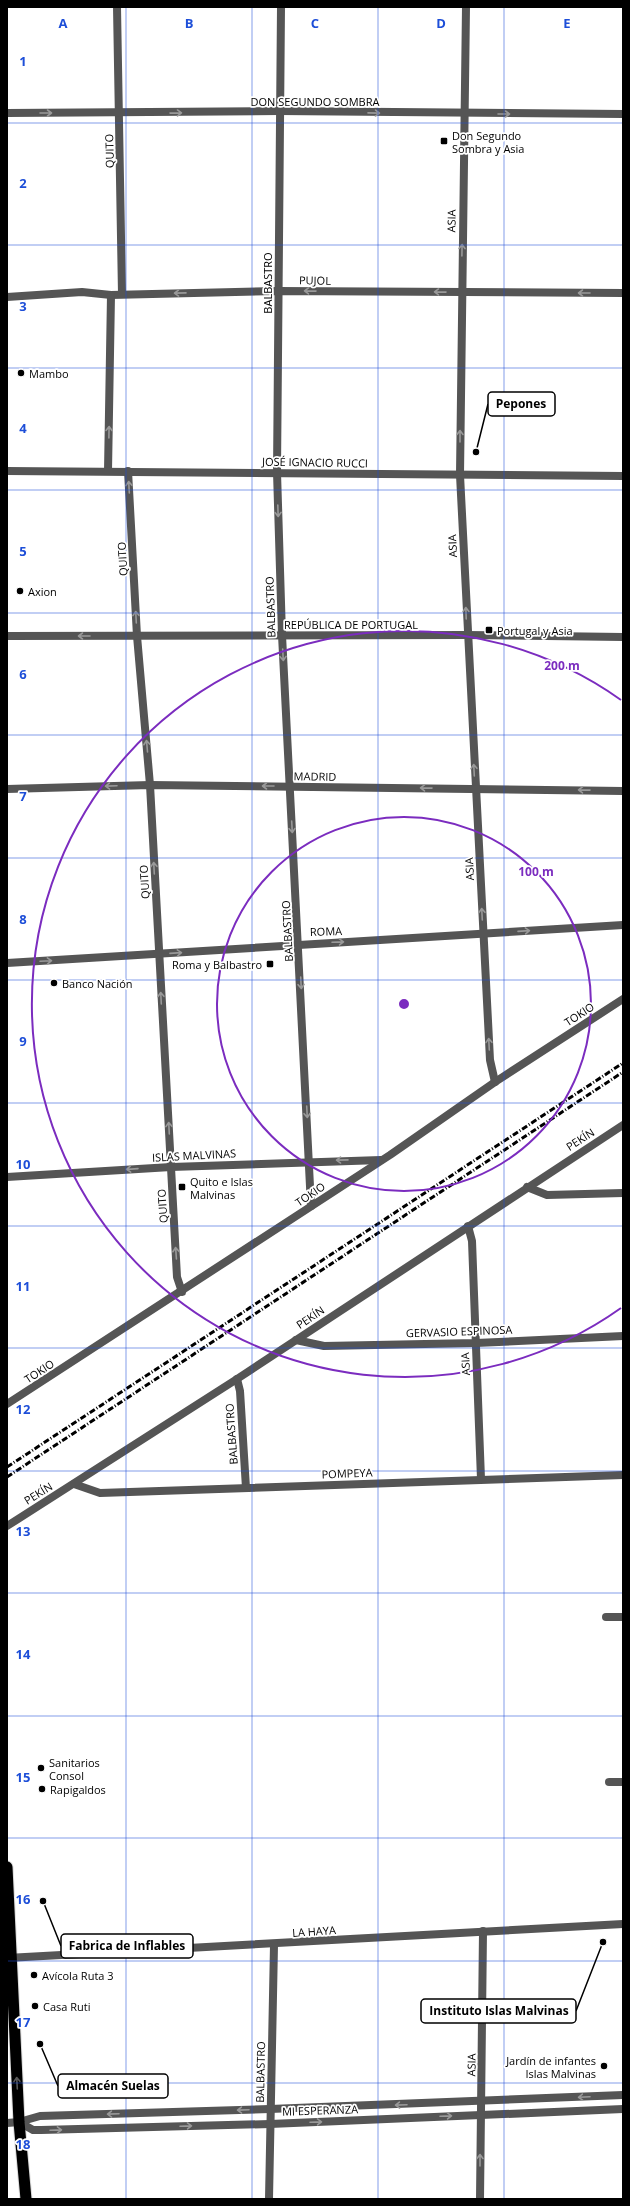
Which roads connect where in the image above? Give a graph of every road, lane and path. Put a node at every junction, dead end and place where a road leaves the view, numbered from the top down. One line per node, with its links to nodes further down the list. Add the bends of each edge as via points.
1 (117, 7): 6 (street, QUITO)
2 (281, 7): 4 (street, BALBASTRO)
3 (466, 7): 7 (street, ASIA)
4 (279, 111): 6 (street, DON SEGUNDO SOMBRA, one-way to 4); 7 (street, DON SEGUNDO SOMBRA, one-way to 7); 9 (street, BALBASTRO)
5 (7, 113): 6 (street, DON SEGUNDO SOMBRA, one-way to 6)
6 (119, 114): 12 (street, QUITO)
7 (463, 114): 8 (street, DON SEGUNDO SOMBRA, one-way to 8); 10 (street, ASIA, one-way to 7)
8 (623, 114)
9 (278, 291): 10 (street, PUJOL, one-way to 9); 12 (street, PUJOL, one-way to 12); 18 (street, BALBASTRO)
10 (462, 292): 11 (street, PUJOL, one-way to 10); 19 (street, ASIA, one-way to 10)
11 (623, 293)
12 (122, 294): 13 (street, PUJOL)
13 (111, 295): 14 (street, PUJOL, via 82,292); 16 (street, one-way to 13)
14 (7, 298)
15 (7, 471): 16 (street, JOSÉ IGNACIO RUCCI)
16 (108, 471): 17 (street, JOSÉ IGNACIO RUCCI)
17 (128, 471): 18 (street, JOSÉ IGNACIO RUCCI); 24 (street, QUITO, one-way to 17)
18 (277, 472): 19 (street, JOSÉ IGNACIO RUCCI); 21 (street, BALBASTRO, one-way to 21)
19 (460, 474): 20 (street, JOSÉ IGNACIO RUCCI); 22 (street, ASIA, one-way to 19)
20 (623, 476)
21 (282, 635): 22 (street, REPÚBLICA DE PORTUGAL); 24 (street, REPÚBLICA DE PORTUGAL); 27 (street, BALBASTRO, one-way to 27)
22 (467, 635): 25 (street, REPÚBLICA DE PORTUGAL); 29 (street, ASIA, one-way to 22)
23 (7, 636): 24 (street, REPÚBLICA DE PORTUGAL, one-way to 23)
24 (137, 636): 26 (street, QUITO, one-way to 24)
25 (623, 637)
26 (150, 785): 27 (street, MADRID, one-way to 26); 28 (street, MADRID, one-way to 28); 34 (street, QUITO, one-way to 26)
27 (290, 786): 29 (street, MADRID, one-way to 27); 33 (street, BALBASTRO, one-way to 33)
28 (7, 789)
29 (475, 789): 30 (street, MADRID, one-way to 29); 32 (street, ASIA, one-way to 29)
30 (623, 791)
31 (623, 925): 32 (street, ROMA, one-way to 31)
32 (483, 934): 33 (street, ROMA, one-way to 32); 37 (street, ASIA, one-way to 32, via 490,1060)
33 (299, 944): 34 (street, ROMA, one-way to 33); 40 (street, BALBASTRO, one-way to 40)
34 (159, 954): 35 (street, ROMA, one-way to 34); 41 (street, QUITO, one-way to 34)
35 (7, 963)
36 (623, 999): 37 (street, TOKIO)
37 (495, 1082): 39 (street, TOKIO)
38 (623, 1124): 43 (street, PEKÍN)
39 (381, 1160): 40 (street, ISLAS MALVINAS, one-way to 40); 45 (street, TOKIO)
40 (309, 1161): 41 (street, ISLAS MALVINAS); 45 (street, BALBASTRO)
41 (171, 1166): 42 (street, ISLAS MALVINAS, one-way to 42); 47 (street, QUITO, one-way to 41, via 177,1277)
42 (7, 1177)
43 (527, 1187): 44 (street, via 547,1195); 46 (street, PEKÍN)
44 (623, 1193)
45 (311, 1206): 47 (street, TOKIO)
46 (468, 1226): 49 (street, PEKÍN); 50 (street, ASIA, via 472,1241)
47 (182, 1292): 52 (street, TOKIO)
48 (623, 1336): 50 (street, GERVASIO ESPINOSA)
49 (296, 1340): 50 (street, GERVASIO ESPINOSA, via 324,1346); 51 (street, PEKÍN)
50 (476, 1343): 54 (street, ASIA)
51 (237, 1379): 55 (street, PEKÍN); 56 (street, BALBASTRO, via 240,1391)
52 (7, 1404)
53 (623, 1475): 54 (street, POMPEYA)
54 (482, 1479): 56 (street, POMPEYA)
55 (74, 1484): 56 (street, POMPEYA, via 100,1492); 57 (street, PEKÍN)
56 (246, 1488)
57 (7, 1526)
58 (606, 1617): 59 (street)
59 (623, 1617)
60 (608, 1782): 61 (street)
61 (623, 1782)
62 (7, 1867): 66 (highway)
63 (623, 1924): 64 (street, LA HAYA)
64 (483, 1931): 65 (street, LA HAYA); 68 (street, ASIA)
65 (274, 1945): 66 (street, LA HAYA); 69 (street, BALBASTRO)
66 (9, 1958): 73 (highway, one-way to 66)
67 (623, 2096): 68 (street, MI ESPERANZA, one-way to 68)
68 (482, 2102): 69 (street, MI ESPERANZA, one-way to 69); 71 (street, ASIA)
69 (270, 2109): 73 (street, MI ESPERANZA, one-way to 73, via 35,2116); 74 (street, BALBASTRO)
70 (623, 2109): 71 (street, MI ESPERANZA)
71 (481, 2115): 74 (street, MI ESPERANZA, one-way to 71); 77 (street, ASIA, one-way to 71)
72 (7, 2122): 73 (street, MI ESPERANZA)
73 (19, 2122): 74 (street, MI ESPERANZA, one-way to 74, via 33,2130); 75 (highway)
74 (270, 2124): 76 (street, BALBASTRO)
75 (26, 2199)
76 (269, 2199)
77 (480, 2199)

